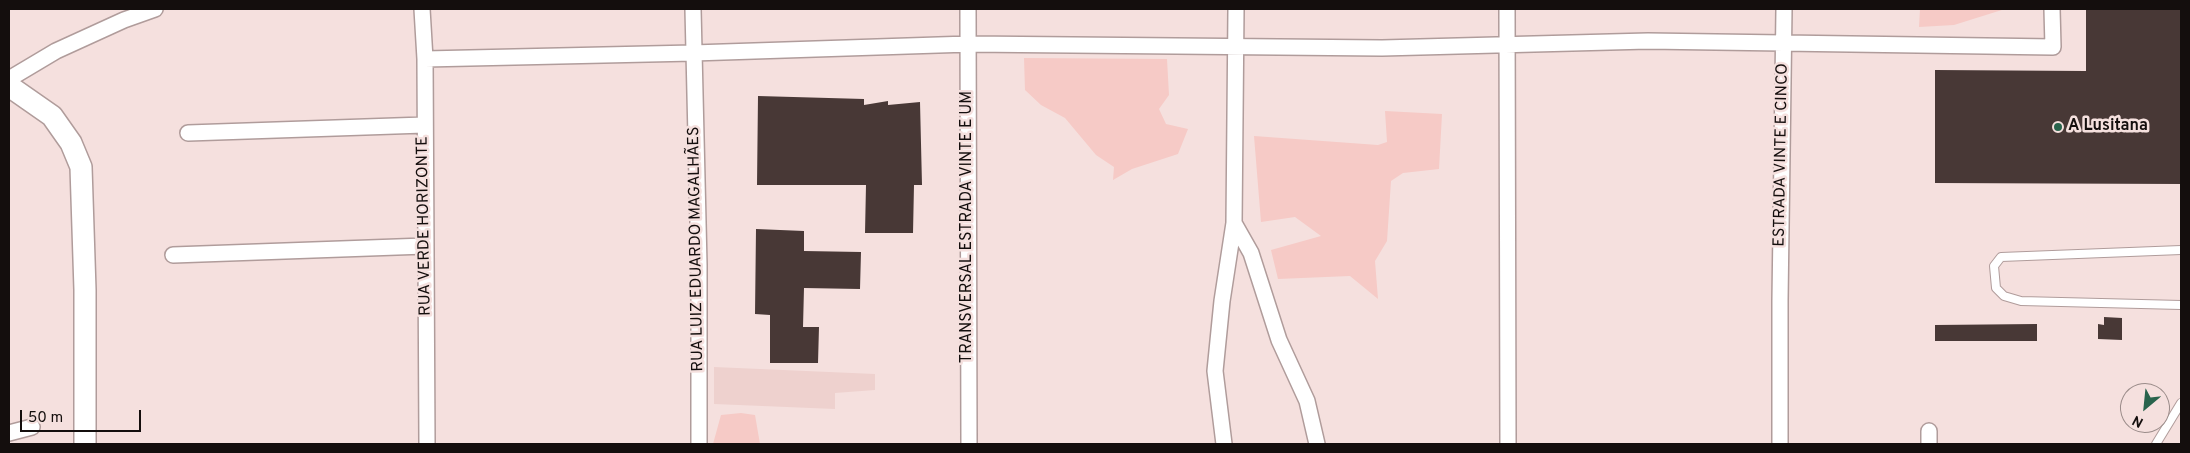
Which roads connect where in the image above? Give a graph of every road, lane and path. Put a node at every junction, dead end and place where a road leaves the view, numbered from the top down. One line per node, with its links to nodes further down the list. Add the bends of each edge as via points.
1 (155, 9): 15 (street, via 56,51)
2 (422, 9): 14 (street, RUA VERDE HORIZONTE)
3 (693, 9): 13 (street, RUA LUIZ EDUARDO MAGALHÃES)
4 (968, 9): 10 (street, TRANSVERSAL ESTRADA VINTE E UM)
5 (1236, 9): 12 (street)
6 (1507, 9): 11 (street)
7 (1784, 9): 9 (street, ESTRADA VINTE E CINCO)
8 (2052, 9): 9 (street, via 2052,47)
9 (1784, 43): 11 (street); 34 (street, ESTRADA VINTE E CINCO)
10 (968, 44): 12 (street); 13 (street); 30 (street, TRANSVERSAL ESTRADA VINTE E UM)
11 (1507, 44): 12 (street, via 1382,48); 33 (street)
12 (1236, 47): 19 (street)
13 (693, 53): 14 (street); 29 (street, RUA LUIZ EDUARDO MAGALHÃES, via 699,265)
14 (425, 59): 17 (street, RUA VERDE HORIZONTE)
15 (9, 79)
16 (9, 86): 27 (street, via 52,116 71,143 81,166)
17 (424, 125): 18 (street); 20 (street, RUA VERDE HORIZONTE)
18 (188, 133)
19 (1234, 223): 31 (street, via 1214,371); 32 (street, via 1251,253 1279,340 1307,401)
20 (425, 246): 22 (street); 28 (street, RUA VERDE HORIZONTE)
21 (2181, 250): 23 (lane, via 2001,256 1994,266 1996,288 2004,296 2020,301)
22 (173, 255)
23 (2181, 305)
24 (2181, 404): 35 (lane)
25 (32, 427): 26 (street)
26 (9, 433)
27 (85, 444)
28 (427, 444)
29 (699, 444)
30 (969, 444)
31 (1224, 444)
32 (1317, 444)
33 (1508, 444)
34 (1780, 444)
35 (2156, 444)

